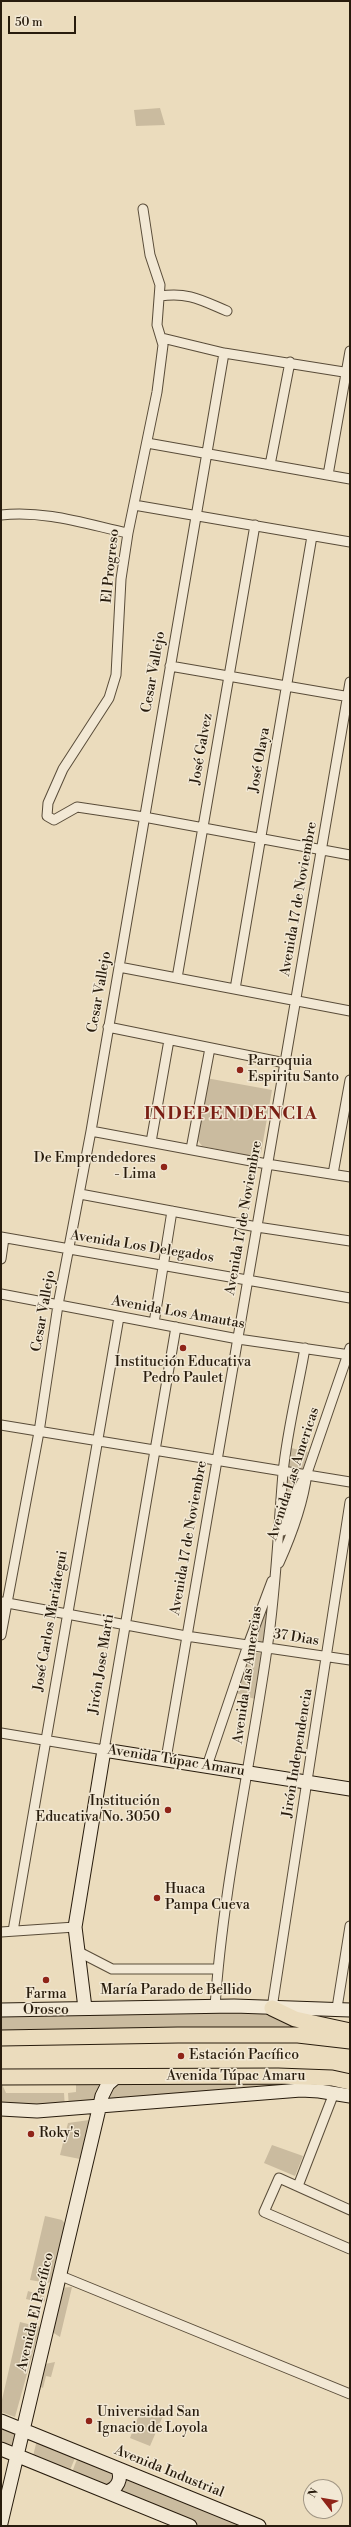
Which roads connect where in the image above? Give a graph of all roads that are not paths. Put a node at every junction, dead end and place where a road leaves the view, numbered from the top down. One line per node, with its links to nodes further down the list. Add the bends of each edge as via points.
1 (143, 209): 2 (street, El Progreso)
2 (160, 296): 3 (street, via 191,296); 4 (street, El Progreso, via 157,325)
3 (227, 311)
4 (162, 338): 6 (street); 9 (street, El Progreso, via 157,392)
5 (350, 351): 8 (street)
6 (224, 353): 7 (street); 10 (street, Cesar Vallejo)
7 (290, 362): 8 (street); 11 (street)
8 (348, 373): 12 (street)
9 (146, 443): 10 (street); 14 (street, El Progreso)
10 (206, 455): 11 (street); 16 (street, Cesar Vallejo)
11 (270, 465): 12 (street)
12 (328, 475): 13 (street)
13 (350, 479)
14 (134, 505): 16 (street); 18 (street, El Progreso)
15 (1, 514): 18 (street, via 20,513 56,517)
16 (196, 515): 17 (street); 21 (street, Cesar Vallejo)
17 (255, 525): 19 (street); 22 (street, José Galvez)
18 (128, 533): 26 (street, El Progreso, via 121,579 114,686 70,758 51,795 46,812 49,819 54,820 77,807)
19 (312, 536): 20 (street); 24 (street, José Olaya)
20 (350, 542)
21 (170, 666): 22 (street); 26 (street, Cesar Vallejo)
22 (229, 676): 24 (street); 27 (street, José Galvez)
23 (350, 682): 25 (street, Avenida 17 de Noviembre)
24 (287, 686): 25 (street); 28 (street, José Olaya)
25 (349, 697): 29 (street, Avenida 17 de Noviembre)
26 (144, 817): 27 (street); 31 (street, Cesar Vallejo)
27 (202, 828): 28 (street); 32 (street, José Galvez)
28 (260, 838): 29 (street); 33 (street, José Olaya)
29 (322, 850): 30 (street); 34 (street, Avenida 17 de Noviembre)
30 (350, 855)
31 (119, 966): 32 (street); 36 (street, Cesar Vallejo)
32 (177, 978): 33 (street)
33 (234, 989): 34 (street)
34 (296, 1001): 35 (street); 39 (street, Avenida 17 de Noviembre)
35 (350, 1010)
36 (108, 1027): 37 (street); 41 (street, Cesar Vallejo)
37 (169, 1040): 38 (street); 42 (street)
38 (210, 1048): 39 (street); 43 (street)
39 (285, 1063): 44 (street, Avenida 17 de Noviembre)
40 (350, 1080): 45 (street)
41 (91, 1131): 42 (street); 47 (street, Cesar Vallejo)
42 (151, 1142): 43 (street)
43 (191, 1149): 44 (street)
44 (267, 1164): 45 (street); 49 (street, Avenida 17 de Noviembre)
45 (333, 1174): 46 (street)
46 (350, 1177)
47 (80, 1194): 48 (street); 52 (street, Cesar Vallejo)
48 (172, 1212): 49 (street); 54 (street)
49 (257, 1227): 51 (street); 55 (street, Avenida 17 de Noviembre)
50 (3, 1238): 52 (street, Avenida Los Delegados); 53 (street)
51 (350, 1241)
52 (69, 1250): 54 (street, Avenida Los Delegados); 58 (street, Cesar Vallejo)
53 (1, 1259)
54 (163, 1265): 55 (street, Avenida Los Delegados); 60 (street)
55 (248, 1279): 57 (street, Avenida Los Delegados); 62 (street, Avenida 17 de Noviembre)
56 (1, 1294): 58 (street, Avenida Los Amautas)
57 (350, 1298)
58 (58, 1305): 59 (street, Avenida Los Amautas); 66 (street, Cesar Vallejo)
59 (119, 1317): 60 (street, Avenida Los Amautas); 67 (street, José Carlos Mariátegui)
60 (154, 1323): 61 (street, Avenida Los Amautas)
61 (176, 1327): 62 (street, Avenida Los Amautas); 68 (street, Jirón Jose Marti)
62 (238, 1339): 63 (street, Avenida Los Amautas); 69 (street, Avenida 17 de Noviembre)
63 (305, 1348): 64 (street, Avenida Los Amautas); 70 (street, Avenida Las Amercias)
64 (349, 1352): 71 (street, Avenida Las Americas)
65 (1, 1425): 66 (street)
66 (39, 1432): 67 (street); 75 (street, Cesar Vallejo)
67 (96, 1440): 68 (street); 76 (street, José Carlos Mariátegui)
68 (155, 1449): 69 (street); 77 (street, Jirón Jose Marti)
69 (217, 1461): 70 (street); 79 (street, Avenida 17 de Noviembre)
70 (283, 1471): 71 (street); 74 (street, Avenida Las Amercias)
71 (307, 1473): 72 (street); 74 (street, Avenida Las Americas, via 304,1495 292,1535)
72 (350, 1482)
73 (350, 1502): 82 (street, Jirón Independencia)
74 (277, 1568): 80 (street, Avenida Las Americas); 81 (street, Avenida Las Amercias)
75 (4, 1602): 76 (street, 37 Dias); 78 (street, Cesar Vallejo)
76 (66, 1614): 77 (street, 37 Dias); 85 (street, José Carlos Mariátegui)
77 (124, 1624): 79 (street, 37 Dias); 86 (street, Jirón Jose Marti)
78 (1, 1634)
79 (186, 1636): 80 (street, 37 Dias); 87 (street, Avenida 17 de Noviembre)
80 (248, 1645): 81 (street, 37 Dias); 88 (street, Avenida Las Americas)
81 (267, 1648): 82 (street, 37 Dias); 89 (street, Avenida Las Amercias)
82 (328, 1657): 83 (street, 37 Dias); 90 (street, Jirón Independencia)
83 (350, 1660)
84 (1, 1733): 85 (street, Avenida Túpac Amaru)
85 (45, 1739): 86 (street, Avenida Túpac Amaru); 94 (street, José Carlos Mariátegui)
86 (104, 1750): 87 (street, Avenida Túpac Amaru); 93 (street, Jirón Jose Marti)
87 (166, 1760): 88 (street, Avenida Túpac Amaru)
88 (207, 1766): 89 (street, Avenida Túpac Amaru)
89 (248, 1772): 90 (street, Avenida Túpac Amaru); 97 (street, Avenida Las Amercias)
90 (308, 1782): 91 (street, Avenida Túpac Amaru); 100 (street, Jirón Independencia)
91 (350, 1789)
92 (350, 1926): 101 (street)
93 (75, 1927): 94 (street); 96 (street, Jirón Jose Marti)
94 (13, 1931): 95 (street)
95 (1, 1932)
96 (79, 1952): 97 (street, via 112,1969); 99 (street, Jirón Jose Marti)
97 (218, 1968): 98 (street, Avenida Las Amercias)
98 (215, 2007): 99 (street, María Parado de Bellido); 100 (street, María Parado de Bellido)
99 (85, 2008): 102 (street, María Parado de Bellido)
100 (272, 2008): 101 (street, María Parado de Bellido); 103 (main road, via 295,2019)
101 (344, 2009)
102 (1, 2010)
103 (350, 2031)
104 (1, 2038): 105 (main road, via 298,2035)
105 (350, 2041)
106 (1, 2077): 107 (main road, Avenida Túpac Amaru)
107 (92, 2077): 108 (main road, Avenida Túpac Amaru); 112 (street, Avenida El Pacífico, via 101,2084)
108 (116, 2078): 109 (main road, Avenida Túpac Amaru, via 278,2076 332,2078); 112 (street, Avenida El Pacífico, via 106,2088)
109 (350, 2082)
110 (334, 2093): 111 (street); 112 (street, via 271,2092); 114 (street)
111 (350, 2096)
112 (101, 2103): 113 (street, via 37,2111); 117 (street, Avenida El Pacífico)
113 (1, 2109)
114 (298, 2186): 115 (street); 116 (street, via 279,2178 264,2212)
115 (350, 2210)
116 (350, 2249)
117 (61, 2276): 118 (street); 120 (street, Avenida El Pacífico)
118 (350, 2394)
119 (1, 2421): 120 (street, Avenida Industrial)
120 (24, 2429): 122 (street, Avenida El Pacífico); 123 (street, Avenida Industrial)
121 (1, 2449): 122 (street)
122 (17, 2456): 124 (street); 126 (street, Avenida El Pacífico)
123 (124, 2472): 124 (street, via 114,2489); 125 (street, via 120,2486); 128 (street, Avenida Industrial)
124 (107, 2492): 125 (street)
125 (121, 2498): 127 (street)
126 (1, 2524)
127 (190, 2526)
128 (259, 2526)

